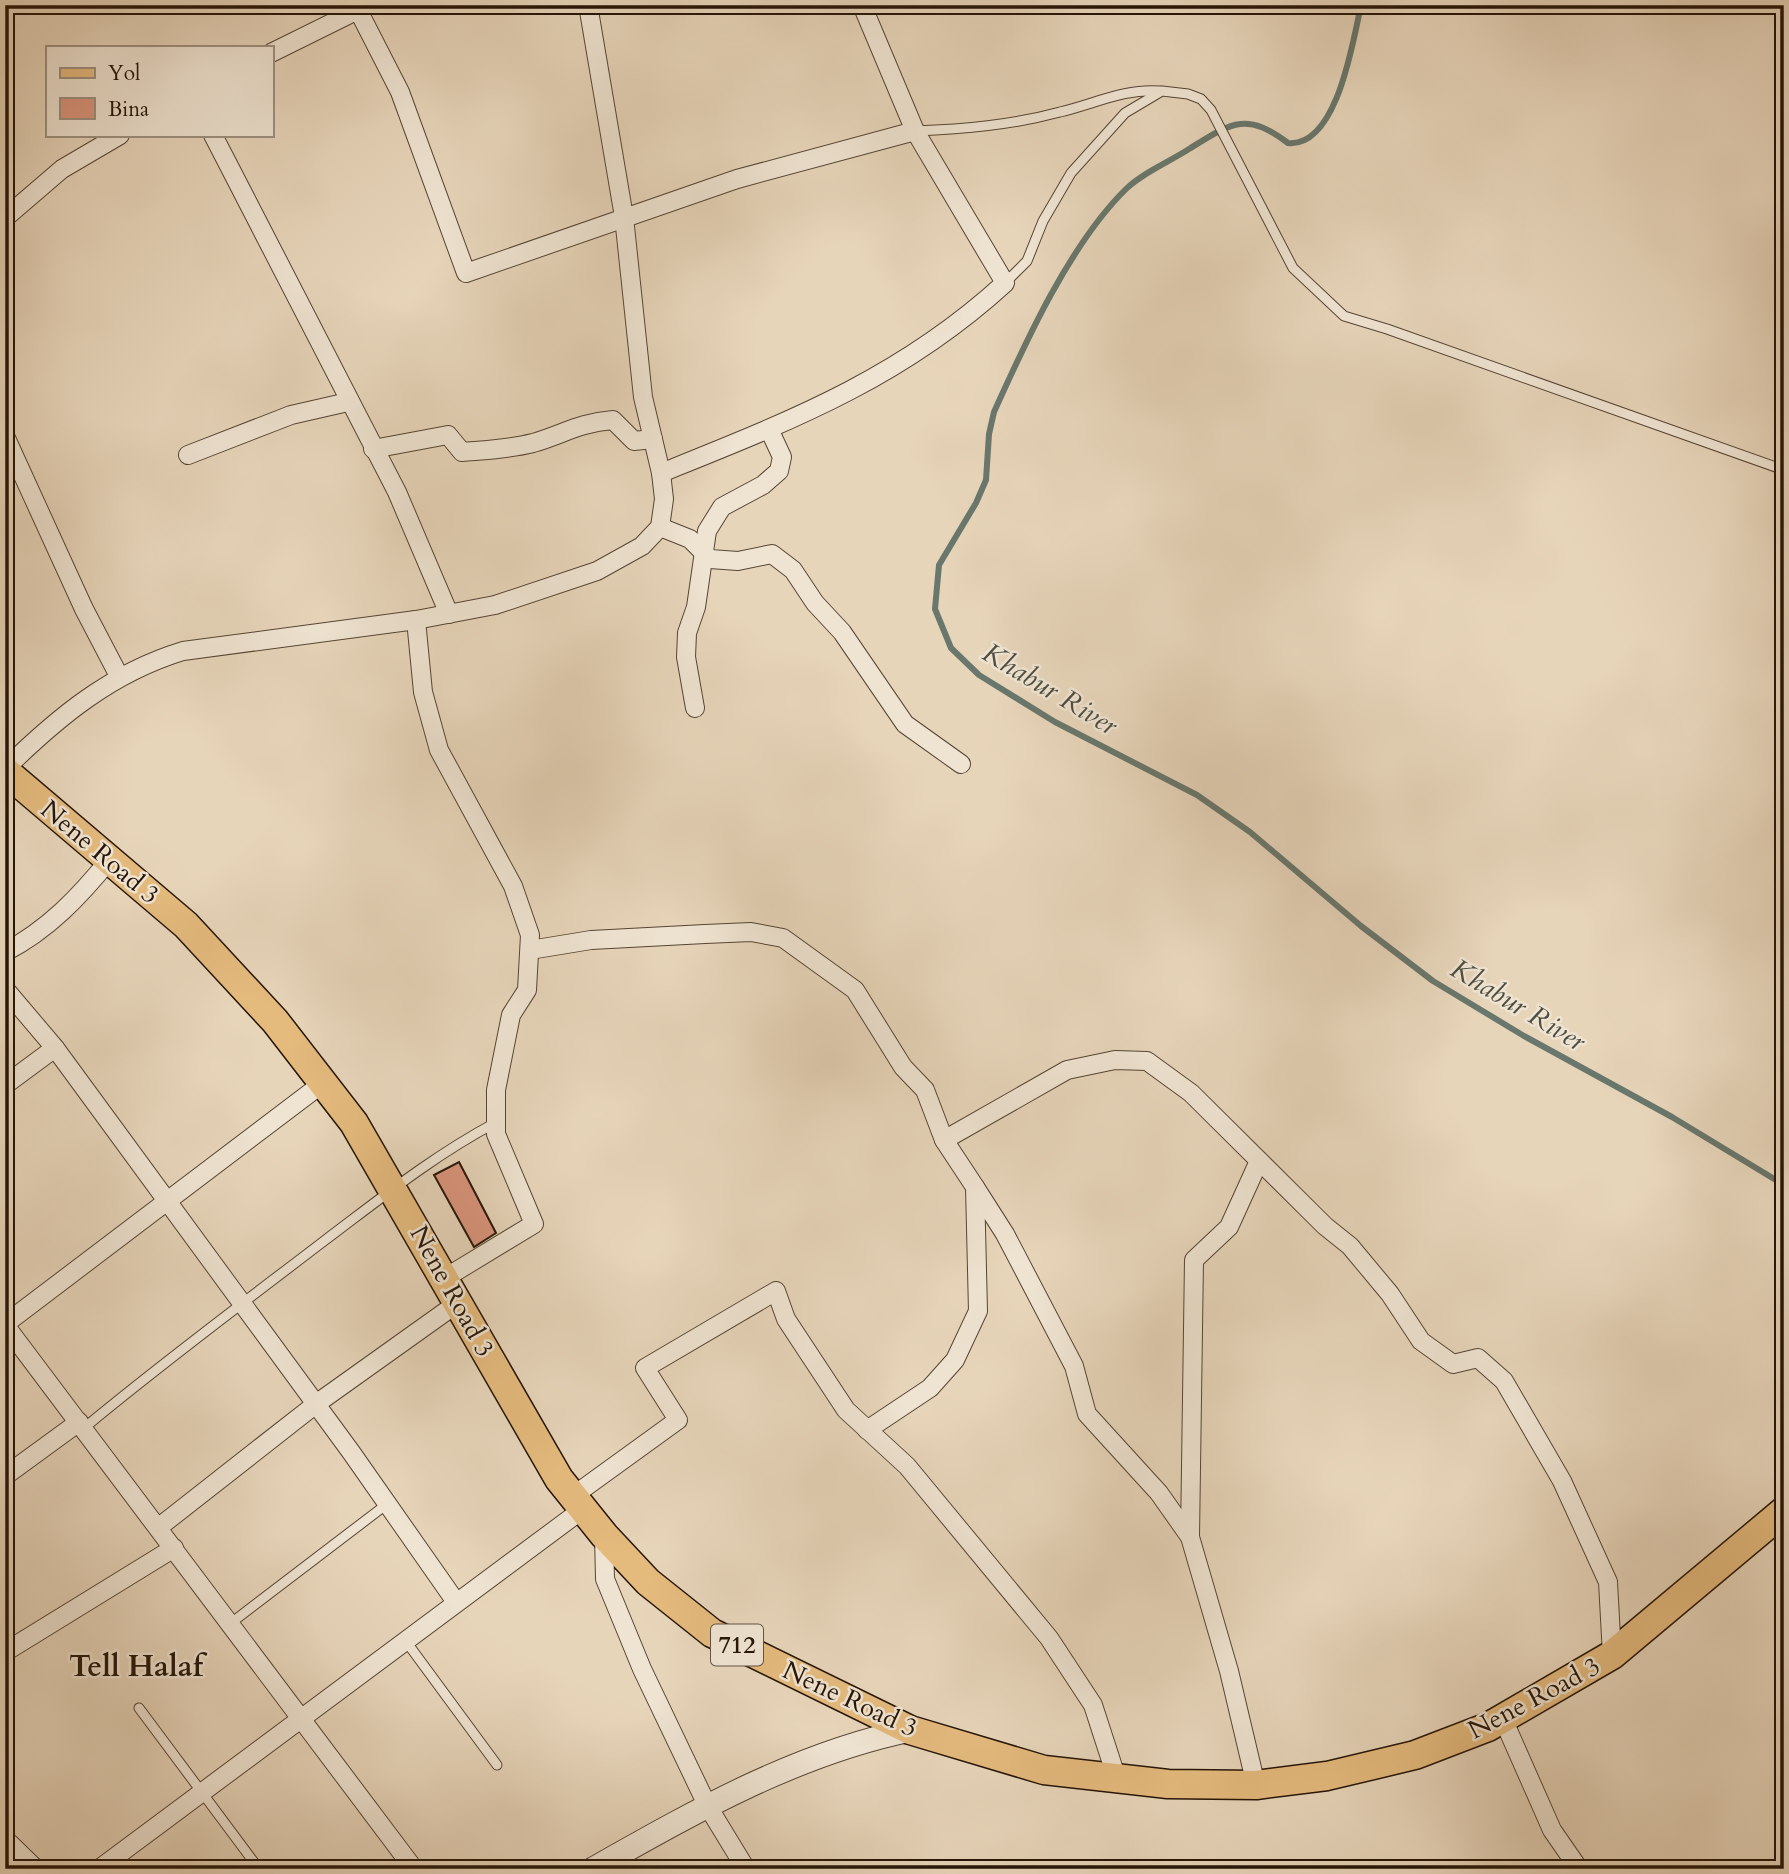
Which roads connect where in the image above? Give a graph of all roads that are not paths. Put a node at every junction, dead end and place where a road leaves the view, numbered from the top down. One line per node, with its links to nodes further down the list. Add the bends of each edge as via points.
1 (588, 5): 9 (street)
2 (862, 5): 6 (street)
3 (363, 8): 4 (street); 9 (street, via 400,92 466,273)
4 (273, 52)
5 (1162, 91): 6 (lane, via 1138,89 1059,113 977,128); 11 (lane, via 1125,113 1071,173 1043,221 1027,261); 18 (lane, via 1201,99 1211,110 1293,268 1343,316)
6 (915, 131): 9 (street, via 737,179); 11 (street)
7 (118, 136): 10 (street, via 62,169)
8 (214, 136): 12 (street)
9 (624, 217): 15 (street, via 643,397)
10 (5, 218)
11 (1004, 283): 13 (street, via 963,321 877,378)
12 (348, 402): 16 (street); 17 (street, via 291,415)
13 (769, 429): 19 (street); 21 (street, via 782,457 779,471 722,507 706,531)
14 (5, 436): 24 (street, via 84,609)
15 (653, 439): 16 (street, via 634,441 612,420 583,423 534,443 490,450 462,452 448,435); 19 (street)
16 (373, 449): 22 (street, via 397,492)
17 (188, 455)
18 (1784, 470)
19 (661, 473): 20 (street)
20 (660, 527): 21 (street, via 690,539); 22 (street, via 642,546 597,570 533,594)
21 (704, 552): 25 (street, via 687,633 686,657); 26 (street, via 710,559 738,561 772,554 793,570 882,685 905,724)
22 (449, 614): 23 (street)
23 (416, 620): 24 (street, via 183,651); 29 (street, via 423,692 439,750 513,886 530,935)
24 (120, 676): 27 (street, via 41,733)
25 (695, 708)
26 (961, 764)
27 (5, 770): 28 (main road, Nene Road 3 / 712)
28 (110, 859): 30 (street, via 82,894 32,938); 33 (main road, Nene Road 3 / 712, via 186,925 275,1021)
29 (530, 950): 35 (street, via 527,990 512,1015 496,1090); 36 (street, via 591,940 705,934 751,932 783,938 855,990 903,1067 925,1090)
30 (5, 952)
31 (5, 989): 32 (street)
32 (55, 1048): 34 (street); 40 (street)
33 (323, 1083): 39 (main road, Nene Road 3 / 712, via 354,1123); 40 (street)
34 (5, 1085)
35 (496, 1123): 39 (lane); 41 (street, via 511,1175 534,1224)
36 (944, 1140): 37 (street, via 1067,1070 1115,1059 1147,1061 1191,1093); 38 (street)
37 (1259, 1161): 53 (street, via 1229,1227 1194,1260); 59 (street, via 1350,1246 1421,1341 1453,1364 1478,1358 1504,1381 1562,1481 1608,1582)
38 (975, 1187): 46 (street, via 978,1311 955,1360 930,1388); 53 (street, via 1005,1234 1073,1366 1087,1414 1159,1493)
39 (393, 1188): 41 (main road, Nene Road 3 / 712); 42 (lane)
40 (165, 1202): 42 (street); 43 (street)
41 (452, 1290): 44 (street); 48 (main road, Nene Road 3 / 712, via 559,1479)
42 (241, 1302): 44 (street); 45 (lane)
43 (5, 1324): 45 (street)
44 (316, 1404): 49 (street); 51 (street)
45 (81, 1425): 47 (street); 51 (street)
46 (867, 1430): 48 (street, via 823,1378 786,1319 776,1291 645,1368 678,1420); 65 (street, via 906,1466 1049,1638 1093,1705)
47 (5, 1476)
48 (578, 1502): 52 (main road, Nene Road 3 / 712); 55 (street)
49 (387, 1504): 55 (street); 56 (lane)
50 (1784, 1511): 59 (main road, Nene Road 3 / 712)
51 (159, 1527): 54 (street)
52 (604, 1535): 63 (main road, Nene Road 3 / 712, via 648,1582 712,1633); 68 (street, via 605,1579)
53 (1190, 1537): 66 (street)
54 (174, 1548): 56 (street); 58 (street)
55 (456, 1602): 57 (street)
56 (231, 1623): 61 (street)
57 (405, 1640): 61 (street); 64 (lane)
58 (5, 1653)
59 (1612, 1655): 62 (main road, Nene Road 3 / 712)
60 (139, 1707): 67 (lane)
61 (303, 1717): 67 (street); 73 (street)
62 (1503, 1719): 66 (main road, Nene Road 3 / 712, via 1415,1755 1327,1776); 76 (street, via 1552,1830)
63 (910, 1730): 65 (main road, Nene Road 3 / 712, via 1044,1770); 68 (street, via 847,1745)
64 (496, 1765)
65 (1118, 1779): 66 (main road, Nene Road 3 / 712)
66 (1256, 1785)
67 (204, 1792): 71 (street); 72 (lane)
68 (707, 1805): 74 (street); 75 (street)
69 (5, 1839): 70 (street)
70 (36, 1869)
71 (99, 1869)
72 (259, 1869)
73 (414, 1869)
74 (593, 1869)
75 (746, 1869)
76 (1579, 1869)

